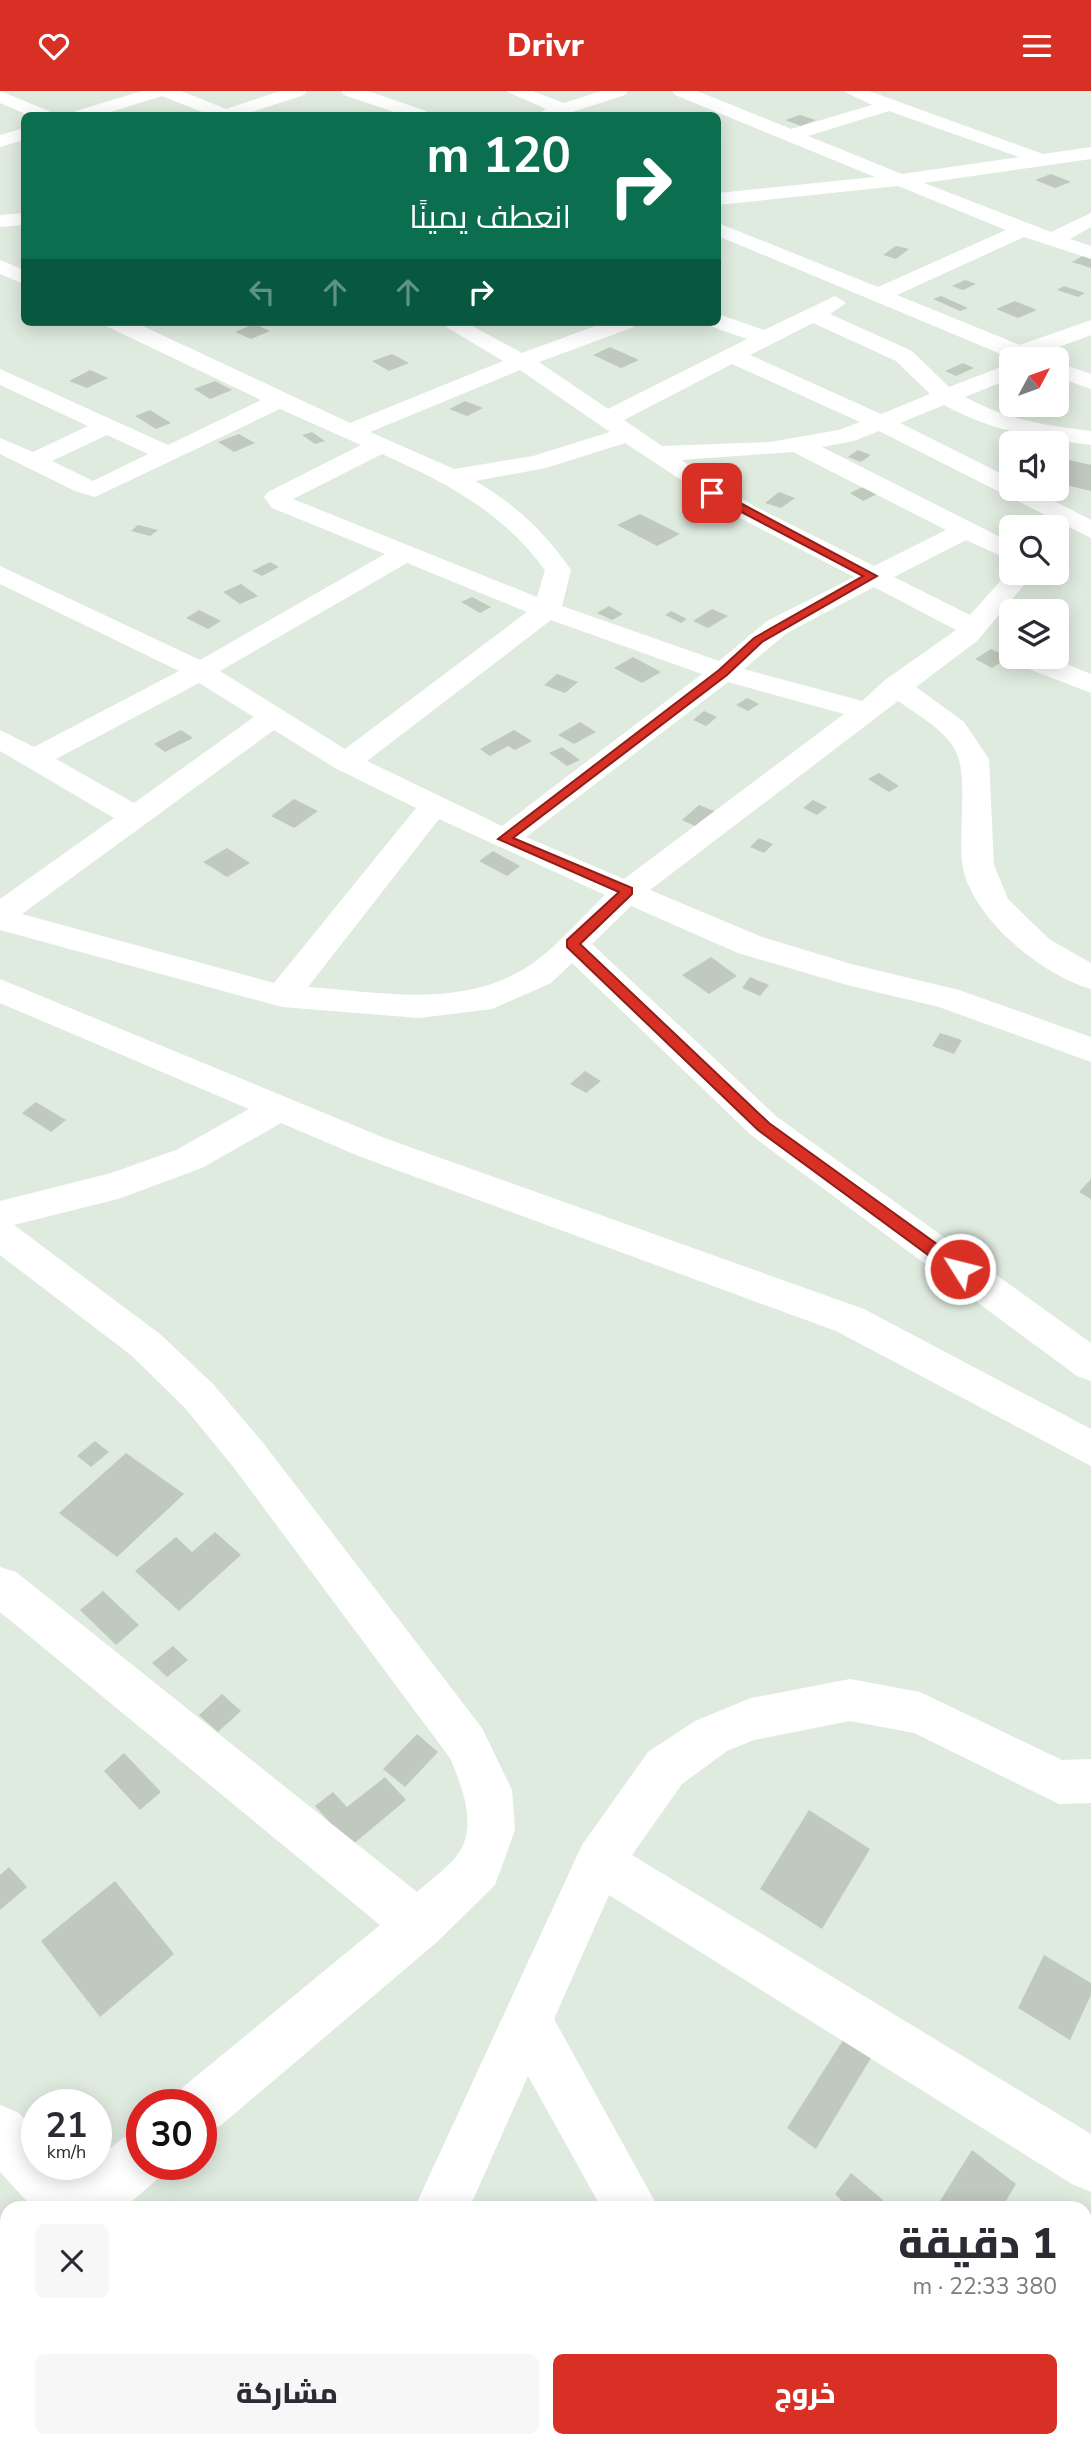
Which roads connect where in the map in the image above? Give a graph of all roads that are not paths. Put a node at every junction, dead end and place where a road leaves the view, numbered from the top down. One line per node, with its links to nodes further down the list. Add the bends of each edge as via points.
1 (163, 91): 11 (street); 12 (street)
2 (298, 91): 13 (street)
3 (350, 91): 14 (street)
4 (515, 91): 15 (street)
5 (619, 91): 15 (street)
6 (681, 91): 17 (street)
7 (852, 91): 9 (street)
8 (0, 96): 10 (street)
9 (890, 105): 17 (street); 21 (street, via 996,145)
10 (35, 112)
11 (93, 112)
12 (217, 112)
13 (234, 112)
14 (410, 112)
15 (554, 112)
16 (21, 135): 18 (street)
17 (791, 135): 23 (street)
18 (0, 143): 19 (street)
19 (21, 149)
20 (1091, 153): 21 (street)
21 (1050, 159): 22 (street); 23 (street)
22 (1091, 166)
23 (900, 180): 24 (street); 29 (street)
24 (721, 199)
25 (21, 219): 27 (street)
26 (1091, 219): 30 (street)
27 (0, 221)
28 (721, 230): 34 (street)
29 (1023, 230): 30 (street); 34 (street)
30 (1052, 240): 31 (street)
31 (1091, 253)
32 (0, 266): 33 (street)
33 (21, 276)
34 (872, 292): 35 (street); 43 (street)
35 (812, 314): 41 (street); 50 (street, via 904,356)
36 (721, 322): 41 (street)
37 (124, 326): 51 (street)
38 (456, 326): 45 (street)
39 (615, 326): 45 (street)
40 (1091, 327): 42 (street)
41 (765, 338): 44 (street)
42 (1050, 347)
43 (999, 351)
44 (732, 356): 52 (street); 53 (street)
45 (522, 361): 52 (street); 55 (street)
46 (999, 371): 50 (street)
47 (1069, 374): 49 (street)
48 (0, 376): 54 (street)
49 (1091, 382)
50 (945, 396): 53 (street); 57 (street, via 1021,429)
51 (280, 400): 55 (street); 61 (street)
52 (609, 418): 56 (street)
53 (882, 423): 60 (street); 65 (street)
54 (106, 426): 61 (street); 63 (street)
55 (349, 432): 59 (street)
56 (629, 434): 62 (street); 64 (street, via 537,463)
57 (1091, 438)
58 (0, 445): 63 (street)
59 (379, 446): 64 (street); 68 (street, via 277,496 281,503)
60 (800, 446): 62 (street); 66 (street)
61 (168, 454): 63 (street, via 95,489)
62 (657, 454): 70 (street, via 745,511)
63 (33, 461)
64 (451, 477): 72 (street, via 522,524 544,547 558,570)
65 (1078, 525)
66 (965, 530): 67 (street); 70 (street)
67 (999, 547)
68 (404, 554): 72 (street); 74 (street)
69 (0, 574): 74 (street)
70 (872, 576): 73 (street); 75 (street, via 777,627)
71 (1017, 585): 73 (street)
72 (547, 610): 75 (street); 82 (street)
73 (994, 644): 76 (street); 77 (street)
74 (200, 671): 79 (street); 81 (street)
75 (723, 672): 78 (street); 85 (street)
76 (1091, 684)
77 (895, 687): 78 (street); 89 (street, via 954,728 974,759 978,865 994,903 1037,947)
78 (864, 710): 86 (street)
79 (272, 718): 82 (street); 84 (street)
80 (0, 739): 81 (street)
81 (35, 758): 84 (street)
82 (346, 762): 83 (street)
83 (433, 807): 85 (street); 91 (street)
84 (135, 817): 87 (street)
85 (504, 839): 86 (street)
86 (628, 891): 88 (street); 92 (street, via 750,945 947,997)
87 (0, 917): 91 (street)
88 (572, 944): 91 (street, via 539,975 480,1001 419,1007); 96 (street, via 764,1126)
89 (1091, 978)
90 (0, 990): 93 (street)
91 (282, 996)
92 (1091, 1049)
93 (281, 1108): 94 (street, via 189,1159 118,1185); 97 (street, via 374,1148 850,1320)
94 (0, 1215)
95 (0, 1235): 101 (street, via 146,1345 199,1396 466,1743 488,1790 491,1830 478,1868)
96 (1091, 1365)
97 (1091, 1449)
98 (0, 1586): 101 (street)
99 (1091, 1781): 100 (street, via 1059,1782 920,1713 850,1700 751,1719 711,1736 665,1768)
100 (598, 1861): 102 (street); 105 (street)
101 (419, 1925): 103 (street)
102 (526, 2020): 109 (street); 110 (street)
103 (217, 2094)
104 (0, 2132): 107 (street)
105 (1091, 2165)
106 (126, 2170): 108 (street)
107 (64, 2201)
108 (90, 2201)
109 (445, 2201)
110 (628, 2201)

